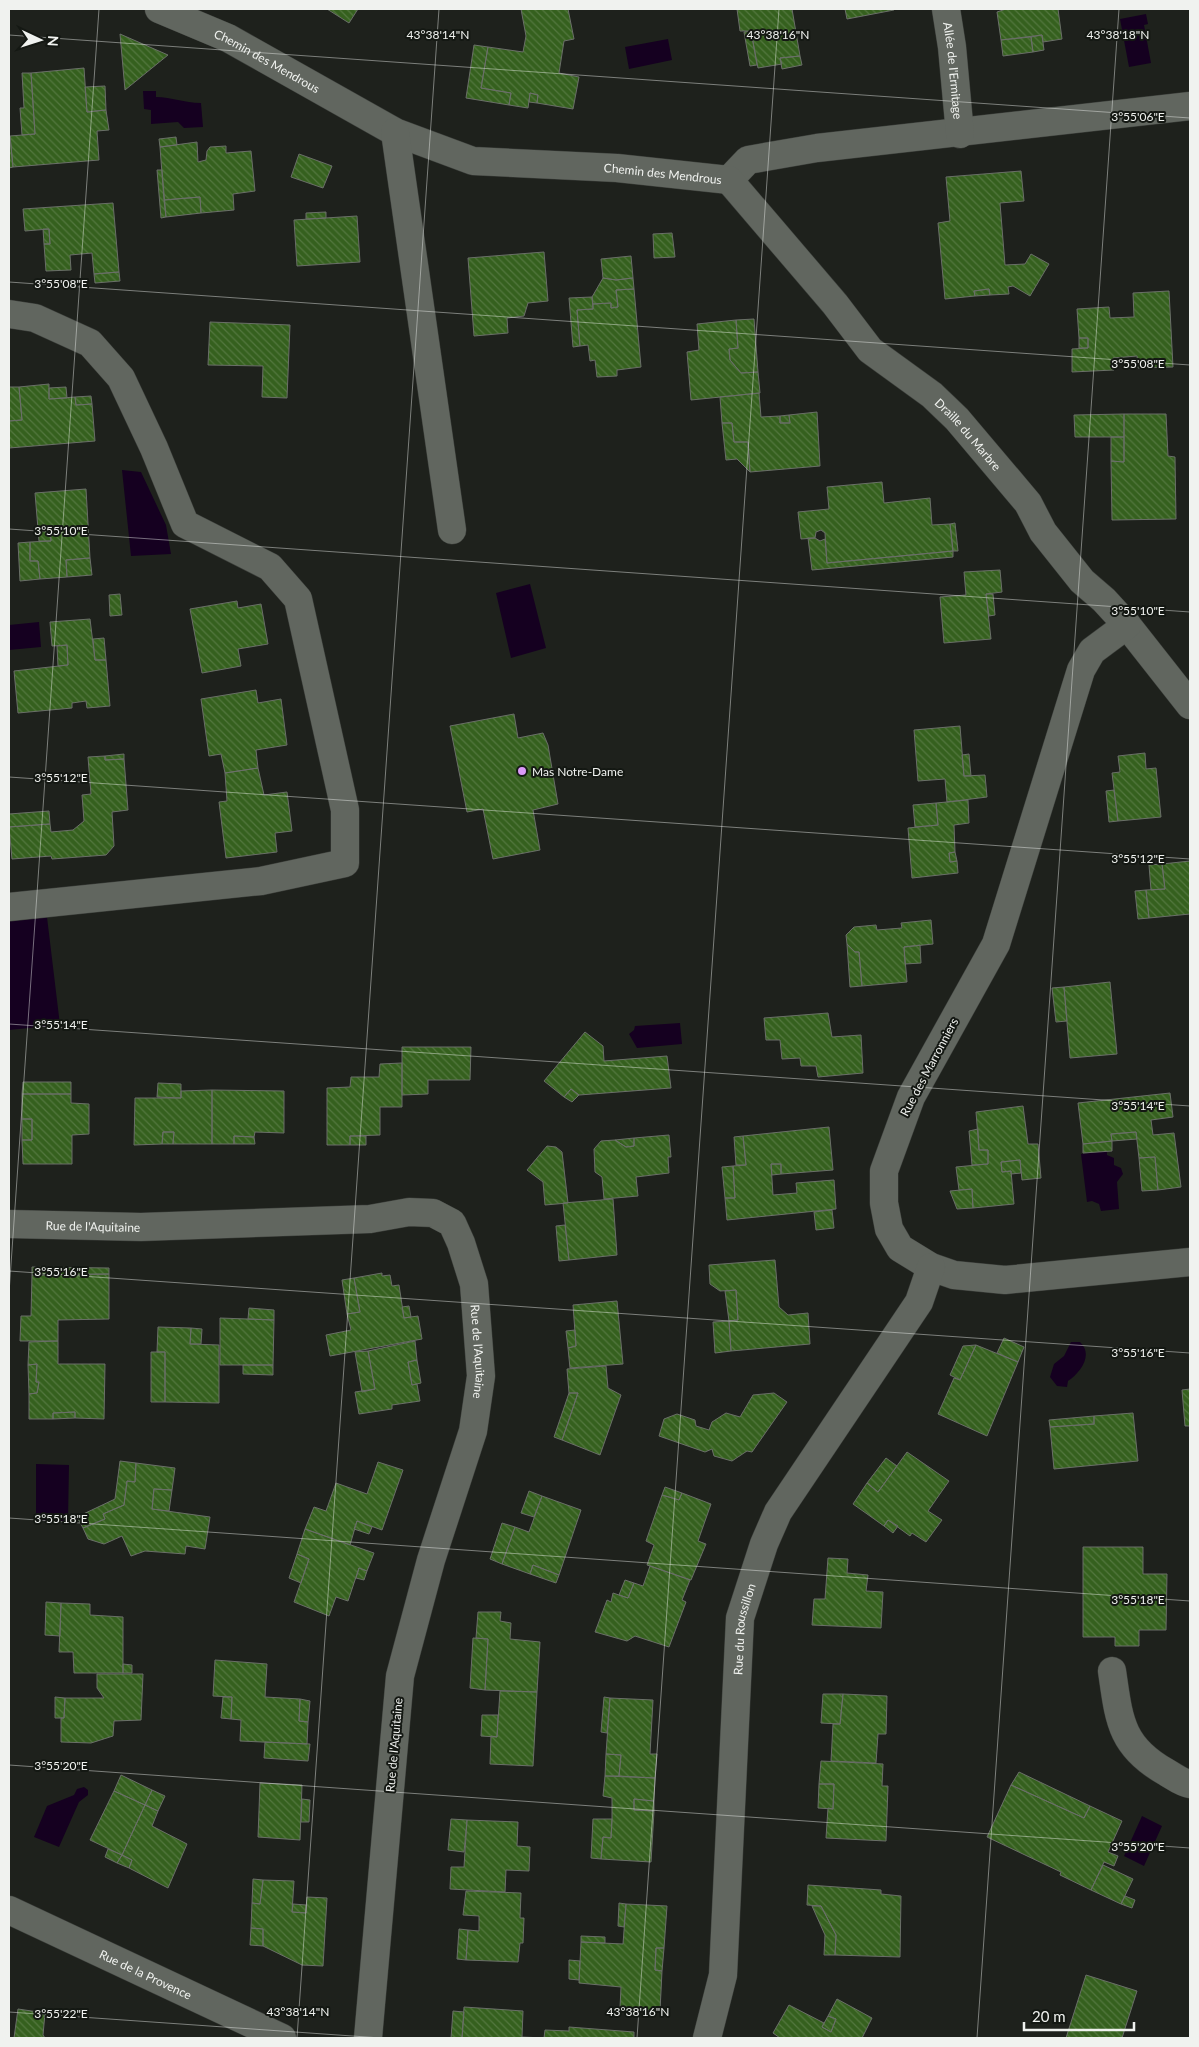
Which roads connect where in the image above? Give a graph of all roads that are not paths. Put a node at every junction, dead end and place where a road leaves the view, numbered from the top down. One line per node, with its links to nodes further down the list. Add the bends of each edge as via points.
1 (160, 9): 4 (street, Chemin des Mendrous, via 228,38)
2 (946, 9): 5 (street, Allée de l'Ermitage)
3 (1190, 106): 5 (street, Chemin des Mendrous)
4 (394, 132): 6 (street, Chemin des Mendrous, via 473,161 617,168); 8 (street)
5 (960, 134): 6 (street, Chemin des Mendrous, via 817,148 748,160)
6 (729, 180): 9 (street, Draille du Marbre, via 870,350 932,395 957,419 1028,503 1043,532 1082,581)
7 (9, 314): 11 (street, via 35,318 90,343 121,378 185,524 270,568 298,599 345,810 345,863 261,881)
8 (452, 530)
9 (1127, 625): 10 (street, Draille du Marbre); 14 (street, Rue des Marronniers, via 1092,651 1082,670 996,944 911,1097 884,1171 884,1203 889,1229 900,1248)
10 (1190, 705)
11 (9, 907)
12 (9, 1224): 19 (street, Rue de l'Aquitaine, via 151,1227 370,1220 409,1212 433,1213 452,1223 461,1243 474,1284 481,1376 473,1431 431,1560 400,1676)
13 (1190, 1262): 14 (street, Rue des Marronniers, via 1005,1280 954,1275)
14 (931, 1267): 20 (street, Rue du Roussillon, via 918,1302 778,1512 740,1618 723,1975)
15 (1112, 1671): 16 (street, via 1118,1712 1128,1741 1151,1763)
16 (1190, 1784)
17 (9, 1910): 18 (street, Rue de la Provence)
18 (282, 2038)
19 (368, 2038)
20 (707, 2038)

